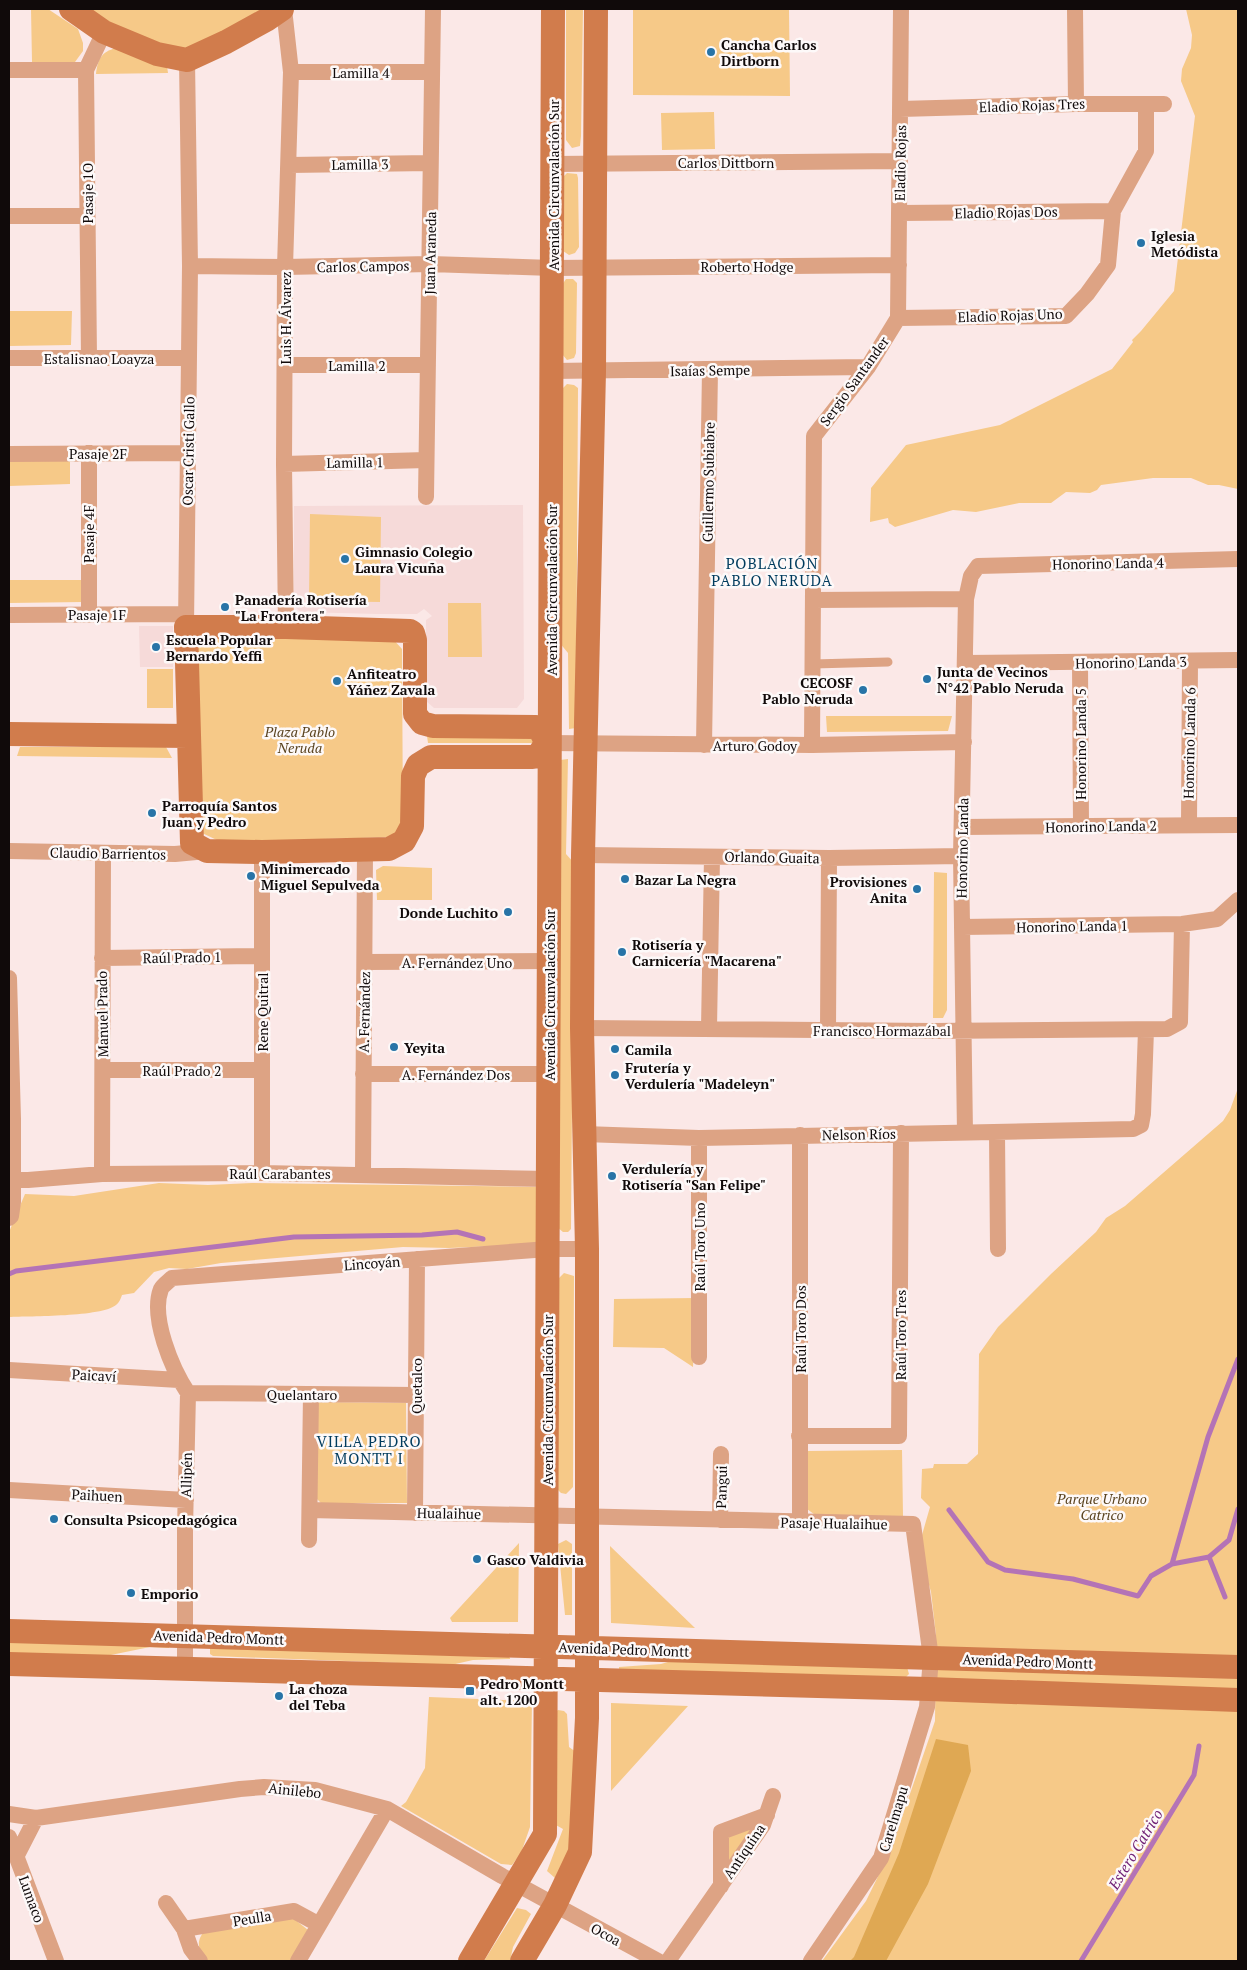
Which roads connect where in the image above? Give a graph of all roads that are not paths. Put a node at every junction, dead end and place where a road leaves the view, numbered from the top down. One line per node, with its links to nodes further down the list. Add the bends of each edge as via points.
1 (71, 9): 8 (main road)
2 (283, 9): 9 (main road); 12 (street, Luis H. Álvarez)
3 (433, 9): 13 (street, Juan Araneda)
4 (553, 9): 21 (main road, Avenida Circunvalación Sur)
5 (596, 9): 19 (main road)
6 (901, 9): 17 (street, Eladio Rojas)
7 (1075, 9): 14 (street)
8 (104, 32): 9 (main road, via 156,54); 11 (street, Pasaje 1O)
9 (187, 60): 29 (street, Oscar Cristi Gallo)
10 (9, 70): 11 (street)
11 (86, 70): 26 (street, Pasaje 1O)
12 (291, 72): 13 (street, Lamilla 4); 22 (street, Luis H. Álvarez)
13 (431, 72): 20 (street, Juan Araneda)
14 (1076, 104): 15 (street, Eladio Rojas Tres); 17 (street, Eladio Rojas Tres)
15 (1146, 104): 16 (street, Eladio Rojas Tres); 23 (street, Eladio Rojas Uno, via 1146,151)
16 (1164, 104)
17 (900, 109): 18 (street, Eladio Rojas)
18 (900, 161): 19 (street, Carlos Dittborn); 24 (street, Eladio Rojas)
19 (595, 162): 21 (street, Carlos Dittborn); 30 (main road)
20 (430, 163): 22 (street, Lamilla 3); 27 (street, Juan Araneda)
21 (553, 164): 32 (main road, Avenida Circunvalación Sur)
22 (289, 165): 31 (street, Luis H. Álvarez)
23 (1113, 211): 24 (street, Eladio Rojas Dos); 33 (street, Eladio Rojas Uno, via 1108,266 1066,316)
24 (900, 213): 28 (street, Eladio Rojas)
25 (9, 216): 26 (street)
26 (87, 216): 35 (street, Pasaje 1O)
27 (430, 264): 31 (street, Carlos Campos); 32 (street, Carlos Campos); 38 (street, Juan Araneda)
28 (899, 265): 30 (street, Roberto Hodge); 33 (street, Eladio Rojas)
29 (190, 266): 31 (street, Carlos Campos); 36 (street, Oscar Cristi Gallo)
30 (595, 266): 32 (street, Carlos Campos); 42 (main road)
31 (285, 268): 37 (street, Luis H. Álvarez)
32 (552, 268): 41 (main road, Avenida Circunvalación Sur)
33 (898, 318): 39 (street, Sergio Santander)
34 (9, 358): 35 (street, Estalisnao Loayza)
35 (89, 358): 36 (street, Estalisnao Loayza)
36 (188, 358): 44 (street, Oscar Cristi Gallo)
37 (285, 365): 38 (street, Lamilla 2); 47 (street, Luis H. Álvarez)
38 (428, 365): 46 (street, Juan Araneda)
39 (868, 367): 40 (street, Isaías Sempe); 52 (street, Sergio Santander, via 814,436)
40 (710, 370): 42 (street, Isaías Sempe); 69 (street, Guillermo Subiabre)
41 (552, 371): 42 (street, Isaías Sempe); 67 (main road, Avenida Circunvalación Sur)
42 (594, 371): 65 (main road)
43 (88, 453): 44 (street, Pasaje 2F); 45 (street, Pasaje 2F); 53 (street, Pasaje 4F)
44 (188, 453): 55 (street, Oscar Cristi Gallo)
45 (9, 454)
46 (426, 460): 47 (street, Lamilla 1); 48 (street, Juan Araneda)
47 (284, 464): 56 (street, Luis H. Álvarez)
48 (426, 497)
49 (1238, 559): 50 (street, Honorino Landa 4)
50 (978, 566): 51 (street, Honorino Landa, via 971,576)
51 (966, 598): 52 (street); 60 (street, Honorino Landa)
52 (813, 600): 62 (street, Sergio Santander)
53 (88, 614): 54 (street, Pasaje 1F); 55 (street, Pasaje 1F)
54 (9, 615)
55 (186, 621): 56 (main road); 64 (main road, Oscar Cristi Gallo)
56 (286, 627): 67 (main road, via 410,630 415,640 416,714 422,722 433,726 536,727)
57 (1238, 660): 58 (street, Honorino Landa 3)
58 (1190, 661): 61 (street, Honorino Landa 3); 70 (street, Honorino Landa 6)
59 (888, 662): 62 (lane)
60 (965, 663): 61 (street, Honorino Landa 3); 66 (street, Honorino Landa)
61 (1080, 663): 72 (street, Honorino Landa 5)
62 (813, 664): 68 (street, Sergio Santander)
63 (9, 734): 64 (main road)
64 (188, 736): 74 (main road, Oscar Cristi Gallo)
65 (587, 742): 67 (street, Arturo Godoy); 69 (street, Arturo Godoy); 79 (main road)
66 (964, 742): 68 (street, Arturo Godoy); 73 (street, Honorino Landa)
67 (548, 743): 76 (main road, via 538,756 531,758 431,757 418,765 413,776 412,826 404,842 389,849); 88 (main road, Avenida Circunvalación Sur)
68 (812, 744): 69 (street, Arturo Godoy)
69 (704, 745)
70 (1189, 825): 71 (street, Honorino Landa 2); 72 (street, Honorino Landa 2)
71 (1238, 825)
72 (1081, 826): 73 (street, Honorino Landa 2)
73 (963, 827): 80 (street, Honorino Landa)
74 (199, 847): 77 (main road); 78 (street, Claudio Barrientos, via 175,854)
75 (9, 851): 78 (street, Claudio Barrientos)
76 (365, 851): 77 (main road); 89 (street, A. Fernández)
77 (262, 852): 86 (street, Rene Quitral)
78 (103, 853): 87 (street, Manuel Prado)
79 (583, 855): 81 (street, Orlando Guaita); 91 (main road)
80 (961, 856): 82 (street, Orlando Guaita); 85 (street, Honorino Landa)
81 (712, 857): 82 (street, Orlando Guaita); 92 (street)
82 (829, 858): 93 (street)
83 (1238, 900): 84 (street, Honorino Landa 1, via 1218,919)
84 (1182, 924): 85 (street, Honorino Landa 1); 95 (street, Francisco Hormazábal, via 1180,1022 1167,1028)
85 (962, 927): 94 (street, Honorino Landa)
86 (262, 956): 87 (street, Raúl Prado 1); 97 (street, Rene Quitral)
87 (102, 958): 96 (street, Manuel Prado)
88 (549, 961): 89 (street, A. Fernández Uno); 99 (main road, Avenida Circunvalación Sur)
89 (365, 962): 98 (street, A. Fernández)
90 (9, 978): 100 (street)
91 (582, 1028): 92 (street, Francisco Hormazábal); 104 (main road)
92 (709, 1028): 93 (street, Francisco Hormazábal)
93 (828, 1030): 94 (street, Francisco Hormazábal)
94 (962, 1030): 95 (street, Francisco Hormazábal); 102 (street, Honorino Landa)
95 (1146, 1030): 103 (street, Nelson Ríos, via 1141,1124 1133,1129)
96 (103, 1070): 97 (street, Raúl Prado 2); 108 (street, Manuel Prado)
97 (262, 1070): 107 (street, Rene Quitral)
98 (363, 1074): 99 (street, A. Fernández Dos); 109 (street, A. Fernández)
99 (549, 1074): 110 (main road, Avenida Circunvalación Sur)
100 (11, 1120): 111 (street)
101 (901, 1133): 102 (street, Nelson Ríos); 105 (street, Nelson Ríos); 123 (street, Raúl Toro Tres, via 900,1436)
102 (965, 1133): 103 (street, Nelson Ríos)
103 (997, 1133): 115 (street)
104 (584, 1134): 106 (street, Nelson Ríos); 114 (main road)
105 (800, 1135): 106 (street, Nelson Ríos); 123 (street, Raúl Toro Dos)
106 (699, 1138): 118 (street, Raúl Toro Uno)
107 (262, 1173): 108 (street, Raúl Carabantes); 109 (street, Raúl Carabantes)
108 (102, 1174): 111 (street, Raúl Carabantes)
109 (363, 1174): 110 (street, Raúl Carabantes)
110 (548, 1179): 113 (main road, Avenida Circunvalación Sur)
111 (12, 1180): 112 (street)
112 (10, 1217)
113 (548, 1249): 114 (street, Lincoyán); 116 (street, Lincoyán); 129 (main road, Avenida Circunvalación Sur)
114 (587, 1249): 130 (main road)
115 (998, 1249)
116 (418, 1259): 117 (street, Lincoyán, via 172,1278); 122 (street, Quetalco)
117 (162, 1288): 120 (street, Allipén, via 158,1311 166,1344)
118 (699, 1357)
119 (9, 1370): 120 (street, Paicaví)
120 (184, 1386): 121 (street, Quelantaro); 126 (street, Allipén)
121 (311, 1394): 122 (street, Quelantaro); 127 (street)
122 (416, 1395): 128 (street, Quetalco)
123 (799, 1436): 132 (street, Raúl Toro Dos)
124 (721, 1454): 131 (street, Pangui)
125 (9, 1490): 126 (street, Paihuen)
126 (186, 1500): 135 (street, Allipén)
127 (310, 1510): 128 (street, Hualaihue); 133 (street)
128 (415, 1512): 129 (street, Hualaihue)
129 (547, 1515): 130 (street, Hualaihue); 136 (main road, Avenida Circunvalación Sur)
130 (588, 1516): 131 (street, Pasaje Hualaihue); 137 (main road)
131 (720, 1520): 132 (street, Pasaje Hualaihue)
132 (800, 1522): 138 (street, Pasaje Hualaihue, via 913,1524)
133 (309, 1540)
134 (9, 1631): 135 (main road, Avenida Pedro Montt)
135 (185, 1636): 136 (main road, Avenida Pedro Montt); 141 (street, Allipén)
136 (546, 1647): 137 (main road, Avenida Pedro Montt); 142 (main road, Avenida Circunvalación Sur)
137 (588, 1648): 138 (main road, Avenida Pedro Montt); 143 (main road)
138 (931, 1658): 140 (main road, Avenida Pedro Montt); 144 (street, Pasaje Hualaihue)
139 (9, 1664): 141 (main road)
140 (1238, 1667)
141 (186, 1669): 142 (main road)
142 (546, 1679): 143 (main road); 153 (main road, Avenida Circunvalación Sur, via 545,1834)
143 (587, 1680): 144 (main road); 156 (main road, via 580,1852)
144 (929, 1689): 145 (main road); 166 (street, Carelmapu, via 927,1707 881,1858)
145 (1238, 1700)
146 (773, 1796): 149 (street, Antiquina)
147 (387, 1809): 150 (street, Ainilebo, via 314,1790 264,1787); 153 (street, Ainilebo); 157 (street)
148 (9, 1814): 150 (street, Ainilebo)
149 (767, 1815): 154 (street, Antiquina); 154 (street, Antiquina, via 721,1832)
150 (36, 1818): 152 (street)
151 (9, 1837): 152 (street, Lumaco)
152 (17, 1855): 159 (street, Lumaco)
153 (516, 1884): 156 (street, Ainilebo); 162 (main road, Avenida Circunvalación Sur)
154 (721, 1886): 165 (street, Antiquina)
155 (166, 1903): 158 (street)
156 (555, 1905): 163 (main road); 164 (street, Ocoa)
157 (318, 1924): 158 (street, Peulla, via 294,1911); 161 (street)
158 (184, 1930): 160 (street)
159 (56, 1961)
160 (200, 1961)
161 (298, 1961)
162 (470, 1961)
163 (522, 1961)
164 (658, 1961)
165 (668, 1961)
166 (811, 1961)

